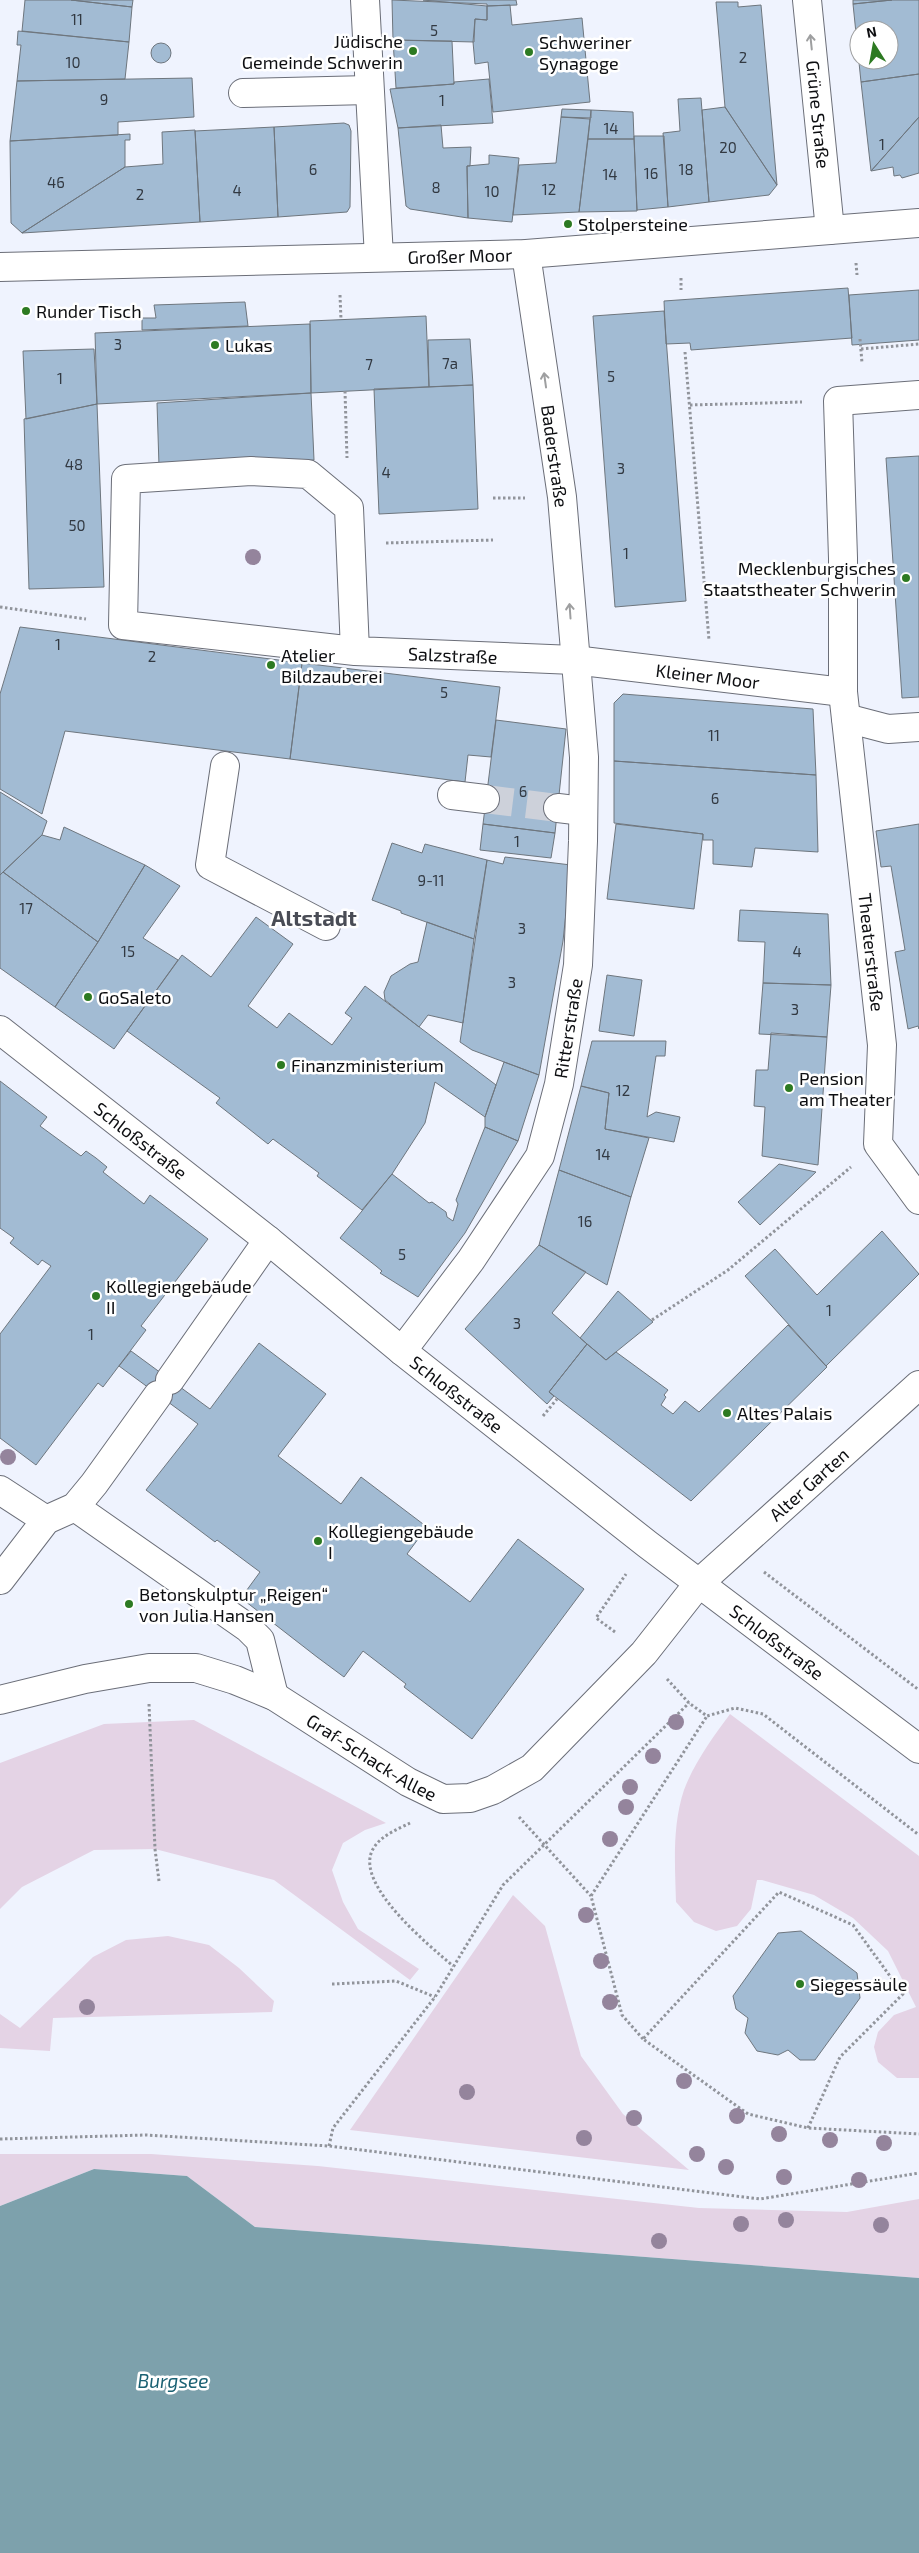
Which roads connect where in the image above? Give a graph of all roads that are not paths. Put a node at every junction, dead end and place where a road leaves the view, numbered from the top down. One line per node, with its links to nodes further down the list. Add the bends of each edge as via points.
1 (365, 0): 3 (street)
2 (807, 0): 6 (street, Grüne Straße, one-way to 2)
3 (369, 90): 4 (street); 8 (street)
4 (243, 93)
5 (919, 223): 6 (street, Großer Moor)
6 (830, 230): 7 (street, Großer Moor)
7 (526, 254): 8 (street, Großer Moor); 12 (street, Baderstraße, one-way to 7, via 562,497)
8 (379, 257): 9 (street, Großer Moor)
9 (0, 267)
10 (919, 395): 13 (street, Theaterstraße, via 838,401)
11 (355, 651): 11 (street, Salzstraße, via 349,508 308,474 251,471 126,479 123,625); 12 (street, Salzstraße)
12 (574, 660): 13 (street, Kleiner Moor, via 712,677); 22 (street, Ritterstraße, via 584,757 570,810 578,964 559,1084 540,1156 471,1260)
13 (845, 705): 14 (street, Kleiner Moor, via 888,729); 20 (street, Theaterstraße, via 882,1045 878,1144)
14 (919, 727)
15 (225, 766): 18 (street, via 210,865)
16 (452, 795): 17 (street)
17 (485, 799)
18 (326, 926)
19 (0, 1030): 21 (street, Schloßstraße)
20 (919, 1200)
21 (268, 1240): 22 (street, Schloßstraße); 25 (street)
22 (402, 1351): 28 (street, Schloßstraße)
23 (919, 1385): 28 (street, Alter Garten)
24 (0, 1490): 26 (street)
25 (75, 1507): 26 (street); 29 (street, via 254,1634 260,1640)
26 (46, 1520): 27 (street)
27 (0, 1580)
28 (699, 1583): 29 (street, Graf-Schack-Allee, via 644,1653 532,1768 493,1790 470,1798 443,1799 408,1782); 31 (street, Schloßstraße)
29 (274, 1696): 30 (street, Graf-Schack-Allee, via 196,1668 149,1668 85,1679)
30 (0, 1700)
31 (919, 1749)

